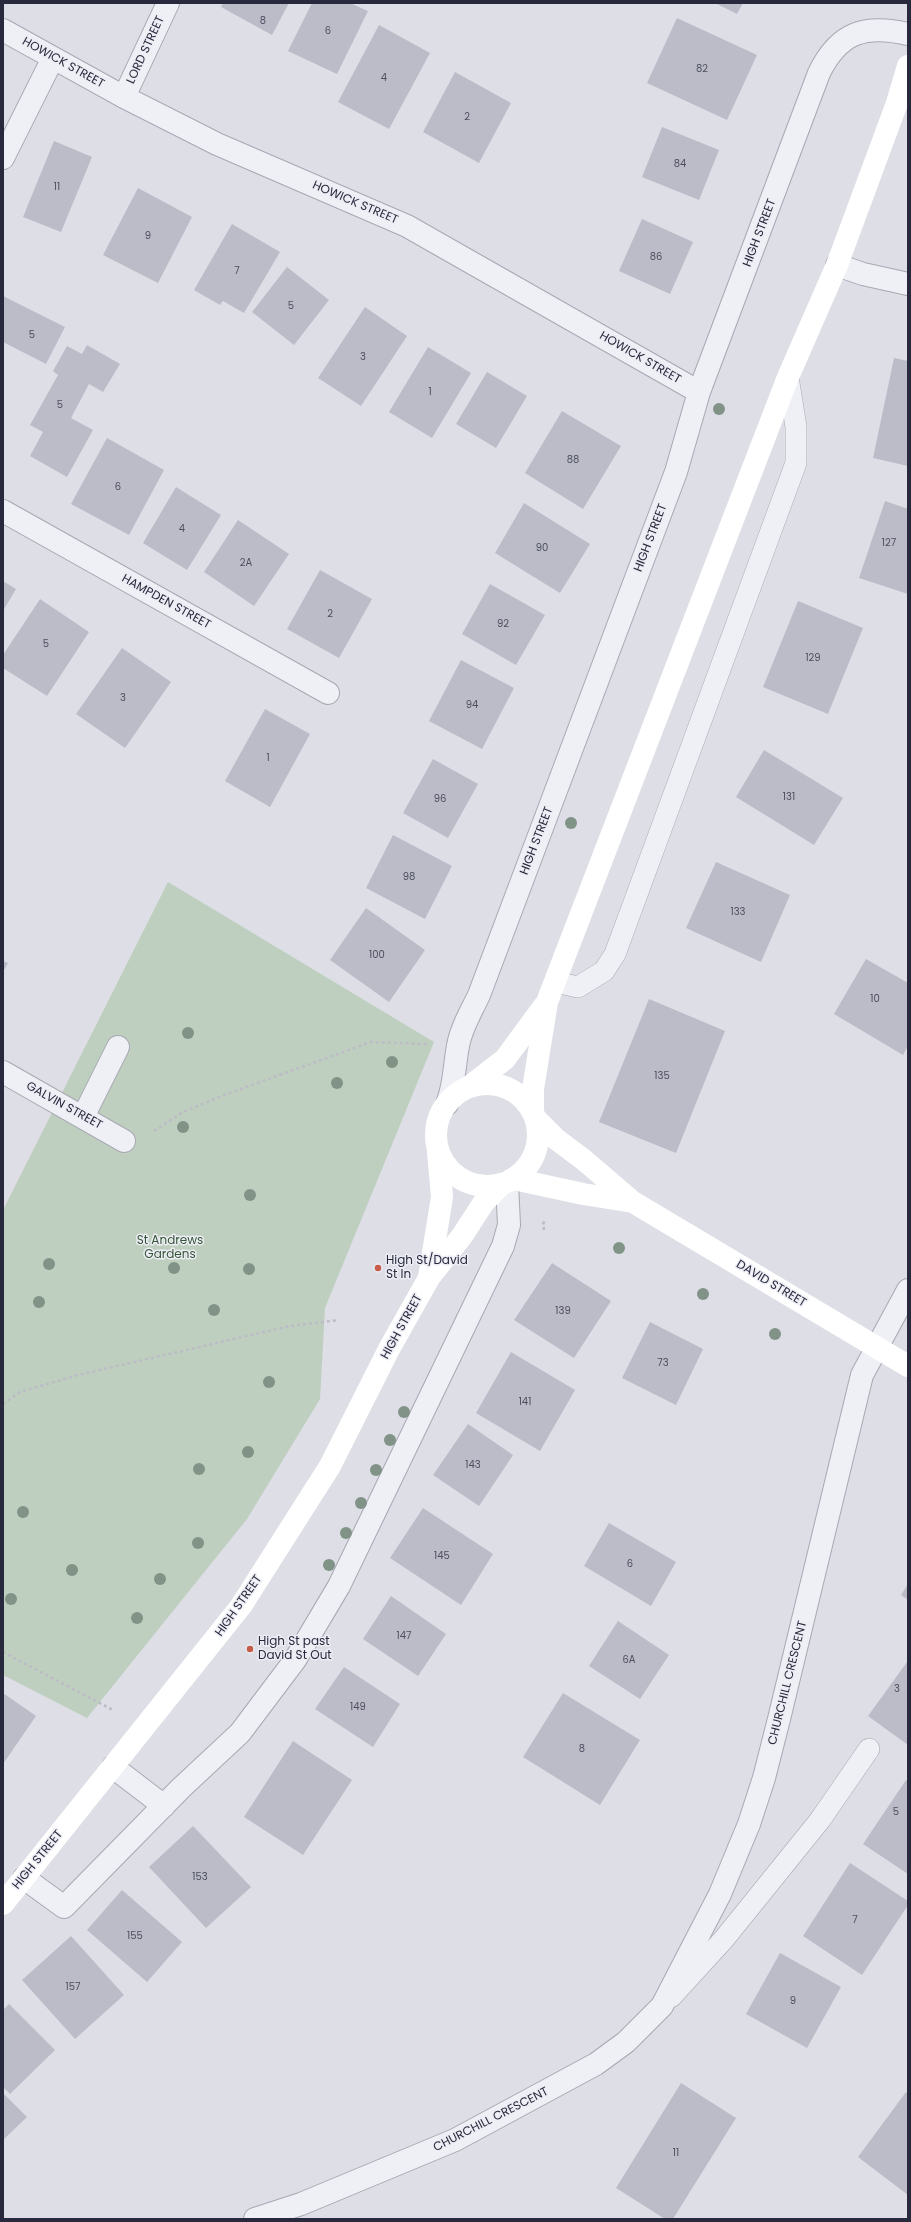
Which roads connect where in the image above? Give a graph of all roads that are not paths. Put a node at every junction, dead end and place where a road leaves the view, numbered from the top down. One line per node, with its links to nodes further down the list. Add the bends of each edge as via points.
1 (168, 3): 6 (street, LORD STREET)
2 (3, 30): 4 (street, HOWICK STREET)
3 (908, 34): 11 (street, HIGH STREET, via 890,30 866,30 843,40 828,55)
4 (53, 58): 6 (street, HOWICK STREET); 7 (street)
5 (908, 66): 8 (main road, via 897,104)
6 (124, 97): 11 (street, HOWICK STREET, via 217,144 407,226)
7 (3, 158)
8 (837, 265): 9 (street); 10 (main road)
9 (908, 284)
10 (788, 377): 14 (main road); 14 (lane, via 796,427 796,463 615,954 604,971 578,987)
11 (700, 392): 18 (street, HIGH STREET, via 676,472 482,988 462,1032 455,1060 454,1083)
12 (3, 511): 13 (street, HAMPDEN STREET)
13 (328, 693)
14 (551, 992): 17 (main road, via 505,1059); 19 (main road, via 533,1089)
15 (118, 1047): 20 (street)
16 (3, 1072): 20 (street, GALVIN STREET)
17 (468, 1088): 18 (main road); 19 (main road, via 484,1084 501,1086 523,1098)
18 (447, 1104): 22 (main road, via 438,1120)
19 (534, 1115): 23 (main road, via 539,1134 534,1157 525,1170); 24 (main road, DAVID STREET, via 556,1139)
20 (83, 1117): 21 (street, GALVIN STREET)
21 (124, 1140)
22 (438, 1147): 23 (main road, via 449,1169 462,1179 477,1186); 25 (main road, HIGH STREET, via 442,1197)
23 (507, 1182): 24 (main road, DAVID STREET); 25 (main road, HIGH STREET, via 484,1202 462,1236); 31 (street, via 509,1225 503,1246 340,1586 295,1660 267,1700 240,1733)
24 (633, 1202): 27 (main road, DAVID STREET)
25 (429, 1278): 30 (main road, HIGH STREET, via 389,1349 330,1466 287,1536 215,1641)
26 (908, 1290): 27 (street, CHURCHILL CRESCENT)
27 (878, 1348): 28 (main road, DAVID STREET); 34 (street, CHURCHILL CRESCENT, via 862,1375 764,1778 749,1824 720,1894)
28 (908, 1366)
29 (869, 1749): 34 (lane, CHURCHILL CRESCENT, via 820,1820 724,1939)
30 (112, 1767): 31 (street); 32 (main road, HIGH STREET)
31 (164, 1806): 32 (street, via 64,1907)
32 (24, 1878): 33 (main road, HIGH STREET)
33 (3, 1904)
34 (662, 2006): 35 (street, CHURCHILL CRESCENT, via 626,2042 596,2064 455,2140 308,2201)
35 (256, 2219)

